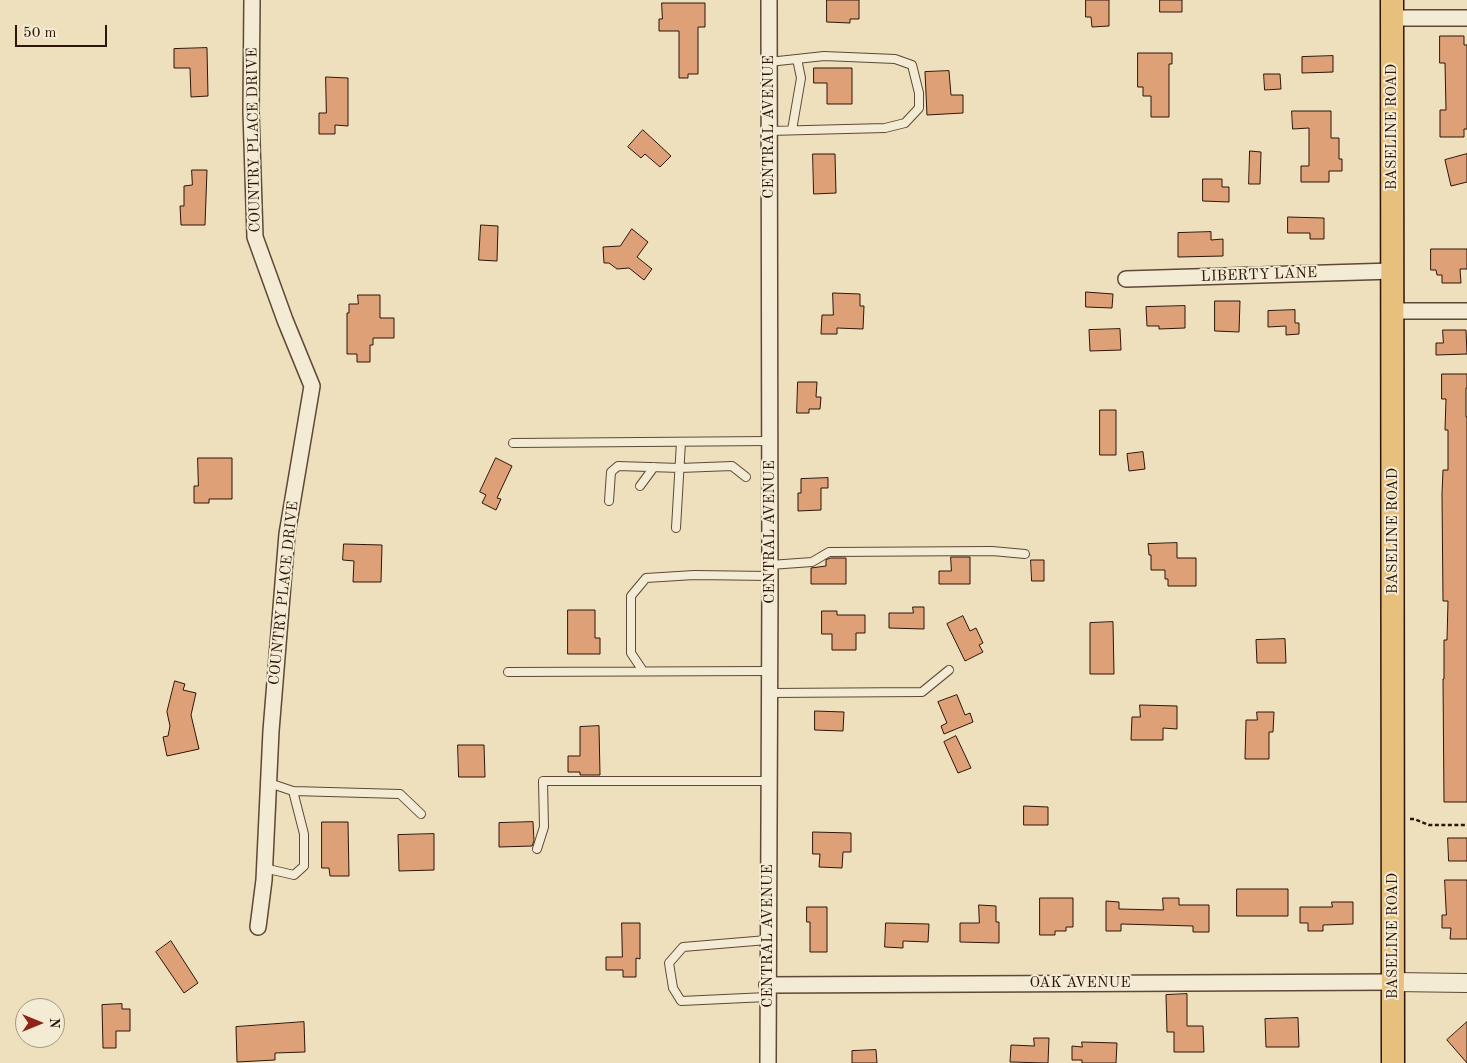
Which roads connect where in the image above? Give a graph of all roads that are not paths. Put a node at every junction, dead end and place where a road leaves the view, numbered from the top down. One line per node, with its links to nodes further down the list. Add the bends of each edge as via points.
1 (252, 0): 30 (street, COUNTRY PLACE DRIVE, via 255,237 312,386 287,534)
2 (769, 0): 6 (street, CENTRAL AVENUE)
3 (1392, 9): 4 (street); 9 (main road, BASELINE ROAD)
4 (1467, 18)
5 (797, 59): 6 (lane); 7 (lane, via 801,78); 7 (lane, via 824,56 895,59 912,65 919,108 905,123 885,128)
6 (769, 62): 8 (street, CENTRAL AVENUE)
7 (792, 130): 8 (lane)
8 (769, 131): 13 (street, CENTRAL AVENUE)
9 (1392, 271): 10 (street, LIBERTY LANE); 11 (main road, BASELINE ROAD)
10 (1126, 279)
11 (1392, 311): 12 (street); 37 (main road, BASELINE ROAD)
12 (1467, 311)
13 (770, 441): 14 (lane); 23 (street, CENTRAL AVENUE)
14 (681, 442): 15 (lane); 17 (lane)
15 (513, 443)
16 (654, 468): 17 (lane); 19 (lane); 20 (lane, via 618,466 611,472)
17 (680, 468): 18 (lane, via 732,466); 21 (lane)
18 (746, 477)
19 (640, 486)
20 (610, 501)
21 (676, 528)
22 (1025, 554): 23 (lane, via 992,551 829,552 812,562)
23 (770, 570): 25 (lane, via 646,578 631,596 631,653); 26 (street, CENTRAL AVENUE)
24 (950, 670): 28 (lane, via 922,692)
25 (643, 671): 26 (lane); 27 (lane)
26 (769, 671): 28 (street, CENTRAL AVENUE)
27 (508, 672)
28 (769, 693): 29 (street, CENTRAL AVENUE)
29 (768, 781): 33 (lane, via 543,781 544,827); 36 (street, CENTRAL AVENUE)
30 (269, 783): 31 (lane); 34 (street, COUNTRY PLACE DRIVE)
31 (293, 791): 32 (lane, via 400,794); 34 (lane, via 304,834 304,866 294,875)
32 (421, 814)
33 (537, 849)
34 (264, 868): 35 (street, COUNTRY PLACE DRIVE)
35 (258, 927)
36 (768, 940): 39 (street, CENTRAL AVENUE); 39 (lane, via 683,947 669,963 674,988 681,1001)
37 (1392, 982): 38 (street); 39 (street, OAK AVENUE); 41 (main road, BASELINE ROAD)
38 (1467, 983)
39 (768, 991): 40 (street, CENTRAL AVENUE)
40 (768, 1063)
41 (1393, 1063)

